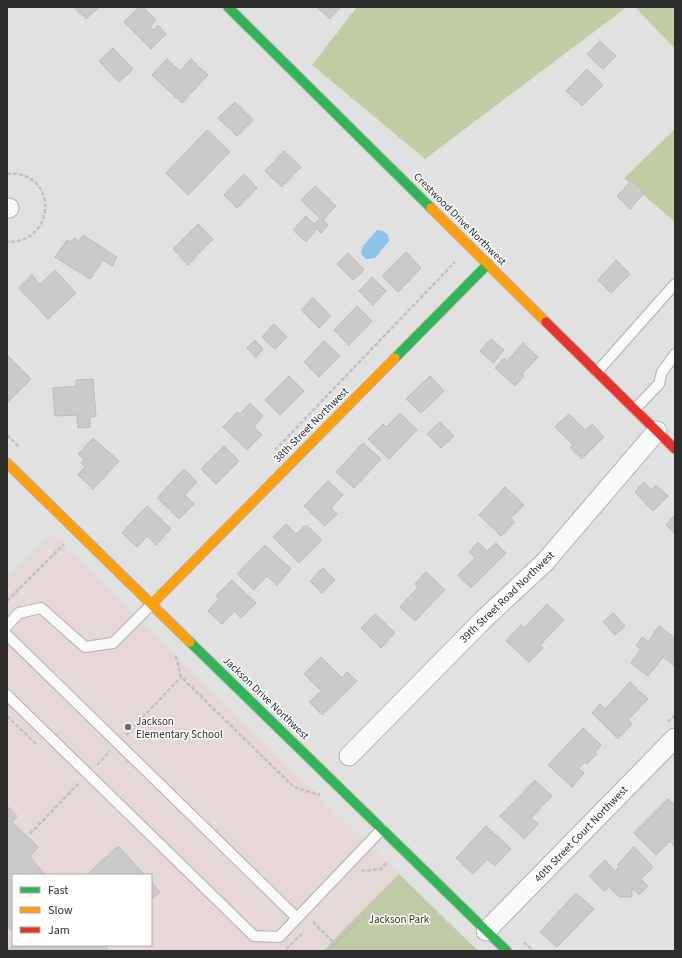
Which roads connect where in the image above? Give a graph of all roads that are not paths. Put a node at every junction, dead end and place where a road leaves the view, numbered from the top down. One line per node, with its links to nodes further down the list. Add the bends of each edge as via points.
1 (228, 7): 2 (street, Crestwood Drive Northwest)
2 (488, 264): 5 (street, Crestwood Drive Northwest); 10 (street, 38th Street Northwest)
3 (675, 284): 5 (lane)
4 (675, 354): 6 (lane, via 662,372 659,384)
5 (597, 372): 6 (street, Crestwood Drive Northwest)
6 (635, 409): 7 (street, Crestwood Drive Northwest)
7 (657, 431): 8 (street, Crestwood Drive Northwest); 15 (street, 39th Street Road Northwest, via 545,562 483,620)
8 (675, 449)
9 (7, 464): 10 (street, Jackson Drive Northwest)
10 (152, 604): 11 (lane, via 113,643 85,647 41,608 19,613); 16 (street, Jackson Drive Northwest)
11 (7, 626)
12 (7, 635): 17 (lane)
13 (7, 696): 17 (lane, via 254,936 279,937)
14 (670, 732): 18 (street, 40th Street Court Northwest)
15 (349, 756)
16 (382, 829): 17 (lane); 18 (street, Jackson Drive Northwest)
17 (297, 918)
18 (486, 931): 19 (street, Jackson Drive Northwest)
19 (507, 951)

